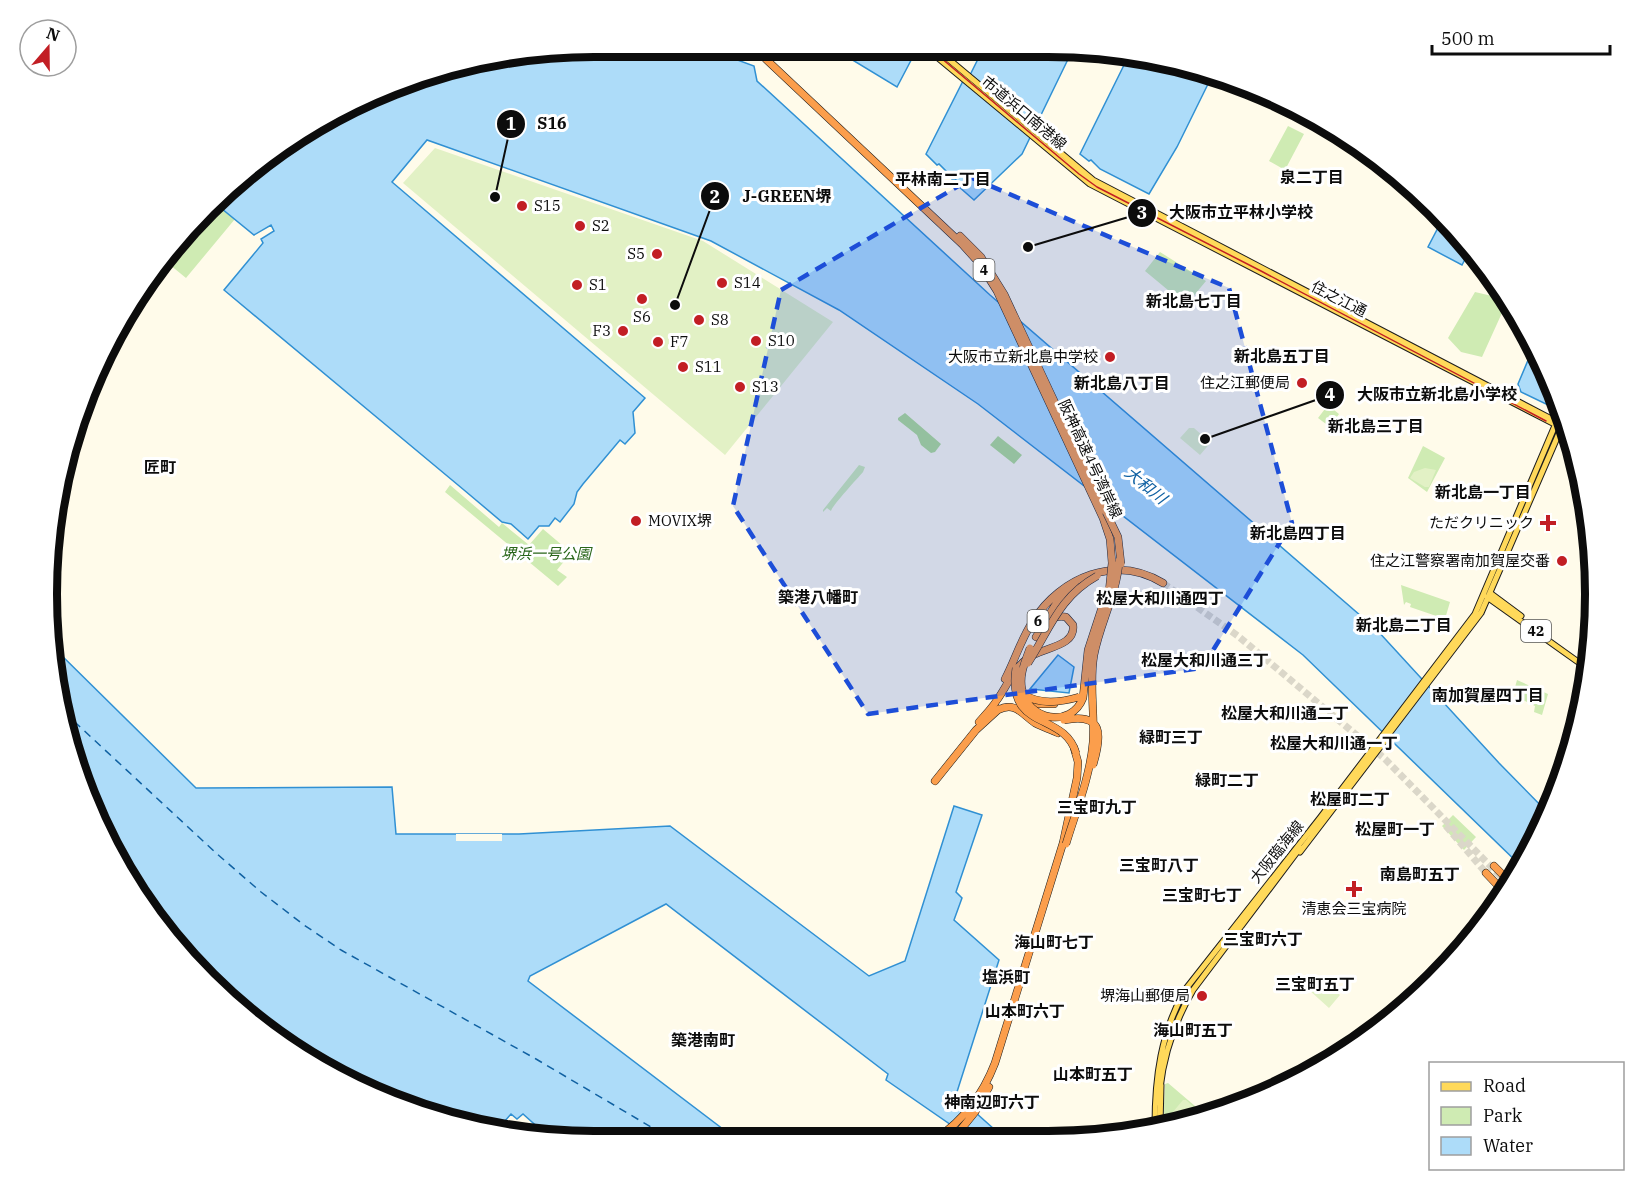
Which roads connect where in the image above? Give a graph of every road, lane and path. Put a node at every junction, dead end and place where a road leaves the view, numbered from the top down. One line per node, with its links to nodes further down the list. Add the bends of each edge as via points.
1 (765, 57): 11 (highway, 阪神高速4号湾岸線 / 4, bridge, via 962,244 985,271 1103,518 1112,548)
2 (772, 57): 9 (highway, 阪神高速4号湾岸線 / 4, via 986,263)
3 (940, 57): 5 (main road, 市道浜口南港線)
4 (945, 57): 5 (main road, 市道浜口南港線)
5 (966, 77): 6 (main road, 市道浜口南港線)
6 (1111, 192): 7 (main road, 住之江通)
7 (1558, 424)
8 (1559, 426): 15 (main road)
9 (1106, 512): 20 (highway, 4, bridge, via 1120,544 1120,574 1093,679); 28 (highway, 阪神高速4号湾岸線 / 4, bridge, via 1116,537 1119,566 1094,656 1092,753)
10 (1130, 572): 12 (highway, 6, bridge); 13 (highway, 6, bridge, via 1097,572); 14 (highway, 6)
11 (1112, 575): 23 (highway, 4, bridge, via 1088,650 1083,698 1075,710); 29 (highway, 阪神高速4号湾岸線 / 4, bridge, via 1089,663 1087,758)
12 (1098, 576): 16 (highway, 6, bridge, via 1065,594); 19 (highway, bridge, via 1078,588 1064,603)
13 (1073, 583): 19 (highway, 6, via 1041,617 1025,643); 22 (highway, via 1053,596 1038,613)
14 (1162, 585)
15 (1487, 594): 18 (main road, 42); 25 (main road, via 1481,613)
16 (1036, 637): 17 (highway, 6); 22 (highway, bridge, via 1049,620 1059,616 1068,618 1074,628 1071,638 1064,643 1040,651 1021,664)
17 (1030, 648): 23 (highway, 6, bridge, via 1021,675 1024,696 1038,713); 28 (highway, 4, bridge, via 1019,679 1020,695 1027,708 1048,721 1086,718 1095,724 1099,734 1093,767)
18 (1580, 662)
19 (1020, 669): 20 (highway, bridge, via 1018,687 1029,698 1053,701); 24 (highway); 26 (highway, bridge, via 1015,687 1023,707 1034,718 1062,732)
20 (1079, 697): 21 (highway, bridge, via 1037,705 1013,703)
21 (998, 710): 24 (highway); 26 (highway, bridge, via 1016,708 1035,723 1063,736)
22 (983, 718): 24 (highway, via 933,780)
23 (1058, 718)
24 (976, 730)
25 (1380, 741): 27 (main road); 33 (main road, via 1364,770)
26 (1076, 753): 29 (highway, 4, bridge, via 1077,778)
27 (1363, 762): 33 (main road); 33 (main road, 大阪臨海線)
28 (1069, 835): 38 (highway, 阪神高速4号湾岸線 / 4, via 996,1070 980,1104)
29 (1063, 843): 37 (highway, 阪神高速4号湾岸線 / 4, via 991,1073 973,1105)
30 (1494, 866): 32 (highway)
31 (1486, 873): 34 (highway)
32 (1504, 876)
33 (1275, 878): 35 (main road, 大阪臨海線, via 1190,981 1179,1000 1160,1053); 36 (main road, 大阪臨海線, via 1193,990 1181,1014 1166,1057)
34 (1498, 886)
35 (1156, 1120)
36 (1157, 1120)
37 (946, 1131)
38 (959, 1131)

